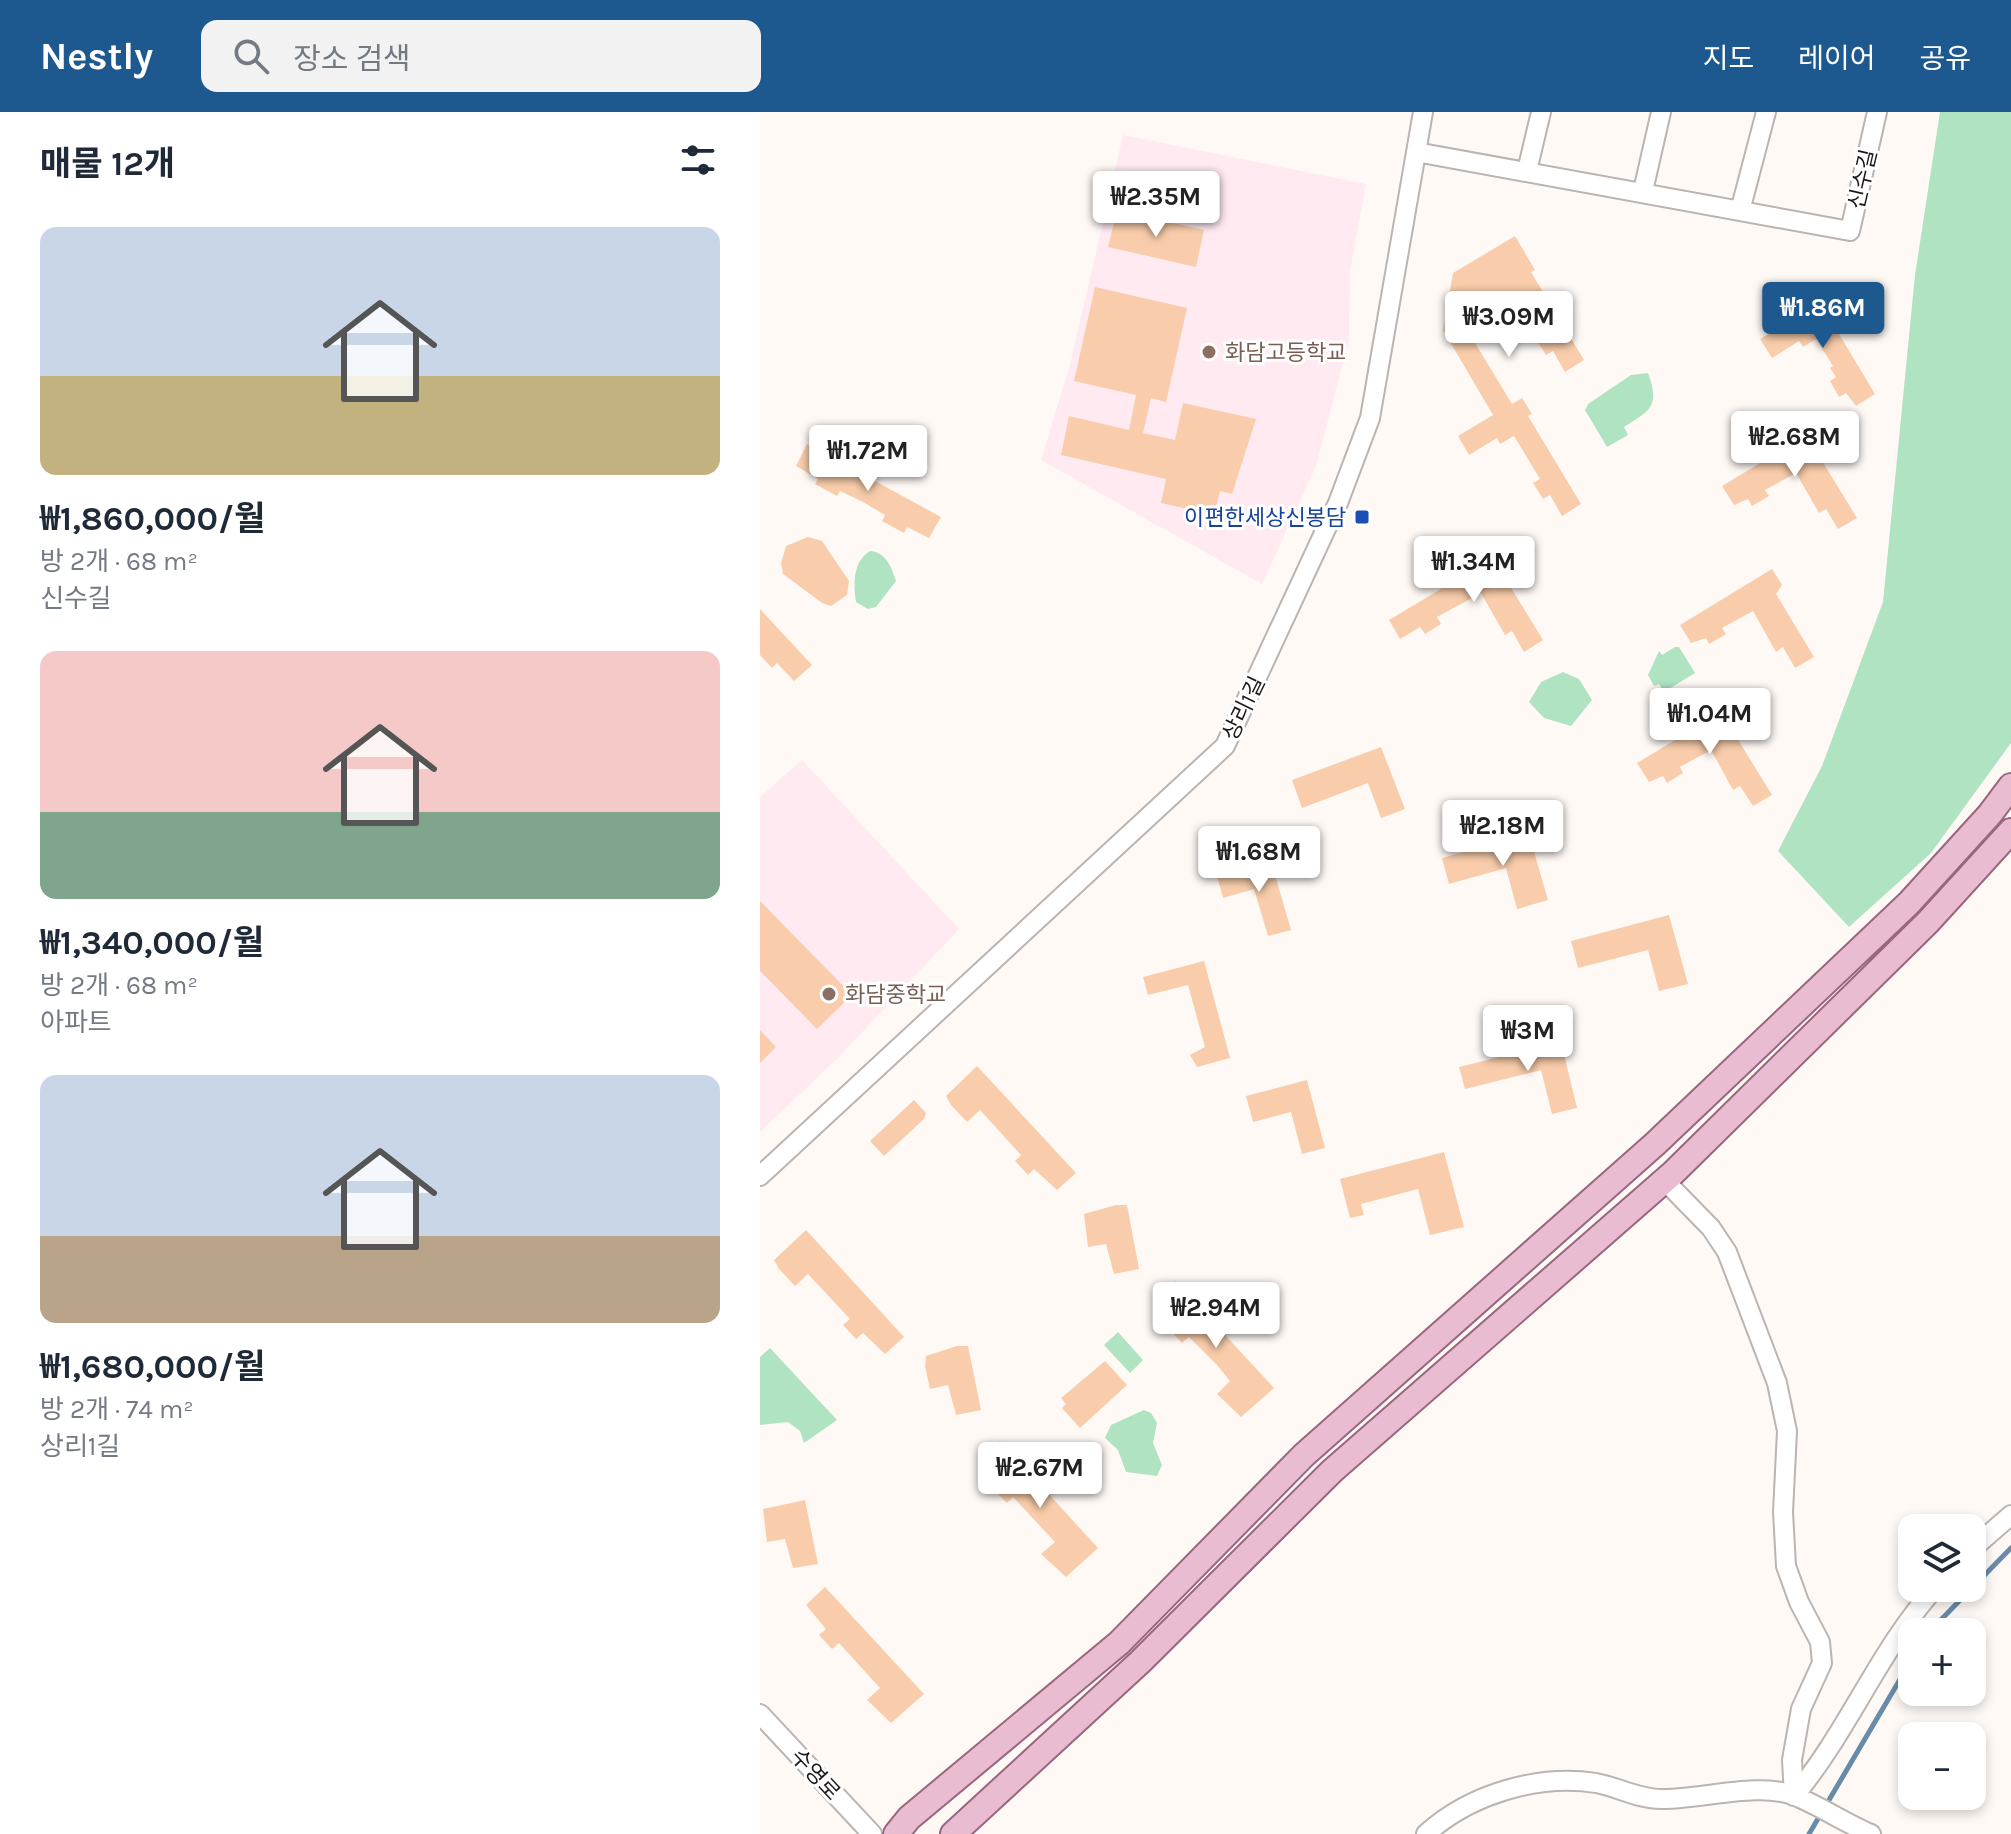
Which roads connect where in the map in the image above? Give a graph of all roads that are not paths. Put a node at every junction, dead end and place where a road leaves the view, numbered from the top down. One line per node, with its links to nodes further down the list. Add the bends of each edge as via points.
1 (1423, 112): 6 (street, 상리1길)
2 (1541, 112): 7 (street)
3 (1661, 112): 8 (street)
4 (1766, 112): 9 (street)
5 (1877, 112): 9 (street, 신수길, via 1850,231)
6 (1416, 152): 7 (street, 신수길); 12 (street, 상리1길, via 1370,418 1338,503 1225,746)
7 (1527, 171): 8 (street, 신수길)
8 (1643, 191): 9 (street, 신수길)
9 (1740, 211)
10 (2011, 786): 20 (main road, via 1909,903 1655,1144 1304,1455 1119,1643)
11 (2011, 831): 13 (main road, via 1928,922)
12 (760, 1176)
13 (1665, 1181): 18 (street, via 1727,1252 1777,1383 1787,1431 1786,1566 1820,1642 1822,1663 1801,1709 1792,1760); 21 (main road, via 1332,1471 1140,1662)
14 (2011, 1515): 15 (street)
15 (1986, 1537)
16 (1925, 1602): 18 (street)
17 (760, 1714): 19 (street, 수영로)
18 (1797, 1798): 22 (street, via 1765,1791 1659,1799 1597,1783 1544,1781 1487,1797 1441,1820); 23 (street)
19 (872, 1834)
20 (896, 1834)
21 (953, 1834)
22 (1426, 1834)
23 (1871, 1834)

